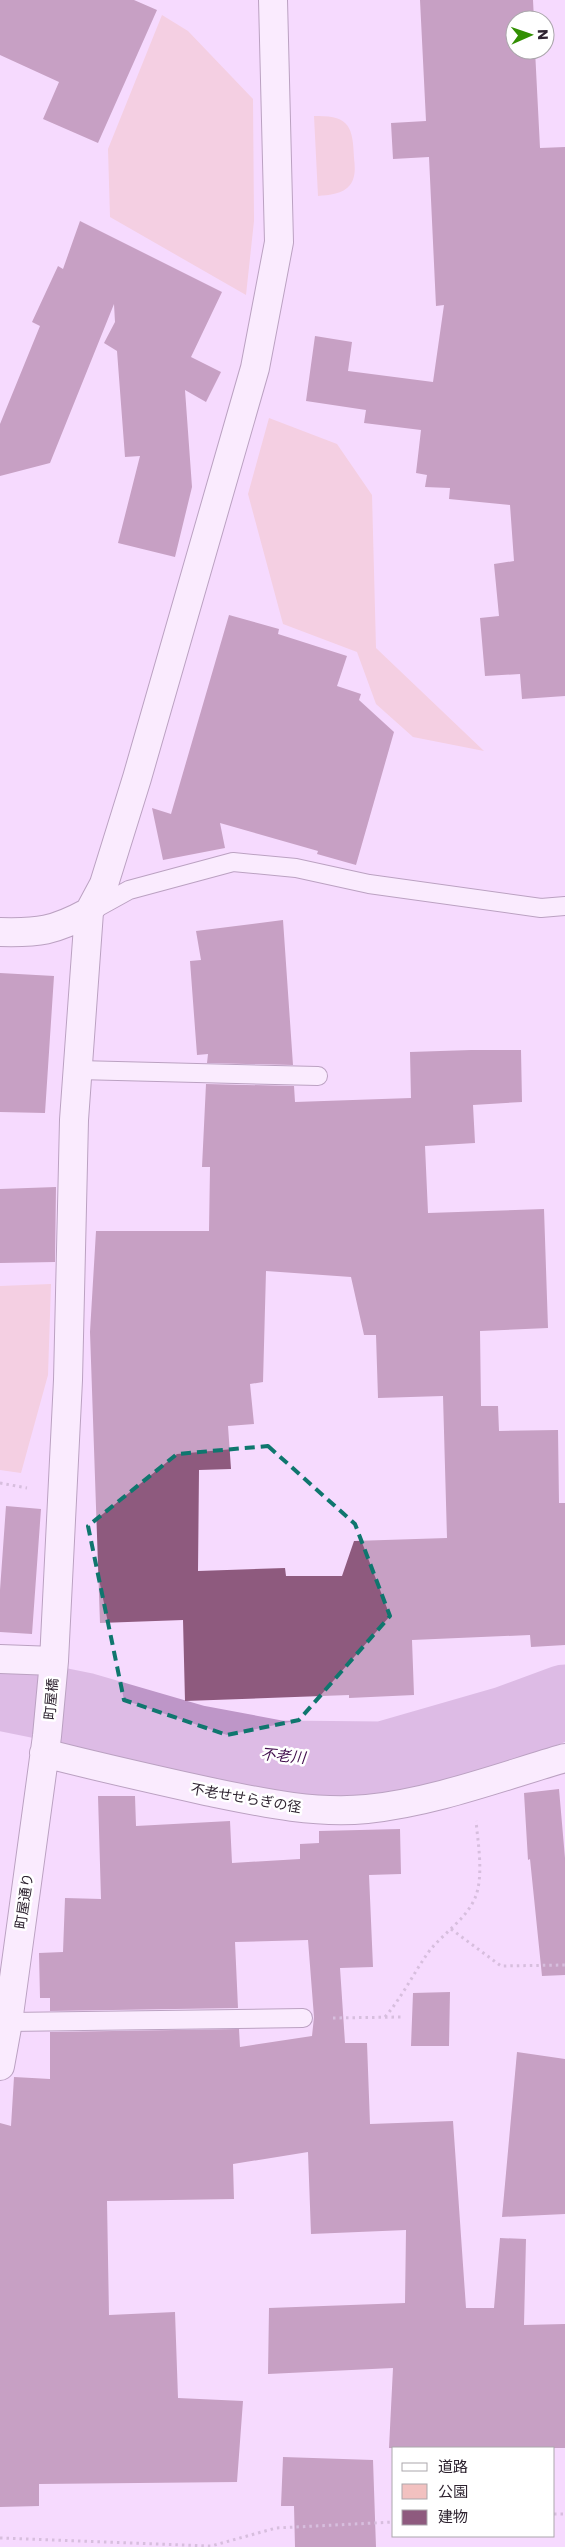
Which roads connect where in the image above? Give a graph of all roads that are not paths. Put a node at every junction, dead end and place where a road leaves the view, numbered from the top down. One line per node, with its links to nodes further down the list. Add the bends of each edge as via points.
1 (273, 0): 3 (street, via 279,242 255,368 132,796 104,884)
2 (565, 906): 3 (lane, via 532,907 369,884 296,868 233,862 129,890)
3 (89, 912): 4 (street, via 66,925 38,933); 5 (street, 町屋橋)
4 (0, 932)
5 (78, 1070): 6 (lane); 8 (street, 町屋橋, via 68,1380)
6 (318, 1076)
7 (0, 1659): 8 (street)
8 (54, 1661): 9 (street, 町屋橋)
9 (46, 1745): 10 (street, 不老せせらぎの径, via 126,1774 285,1808 325,1810 367,1809 416,1801); 12 (street, 町屋通り)
10 (565, 1758)
11 (303, 2018): 12 (lane)
12 (8, 2022): 13 (street, 町屋通り)
13 (0, 2066)

